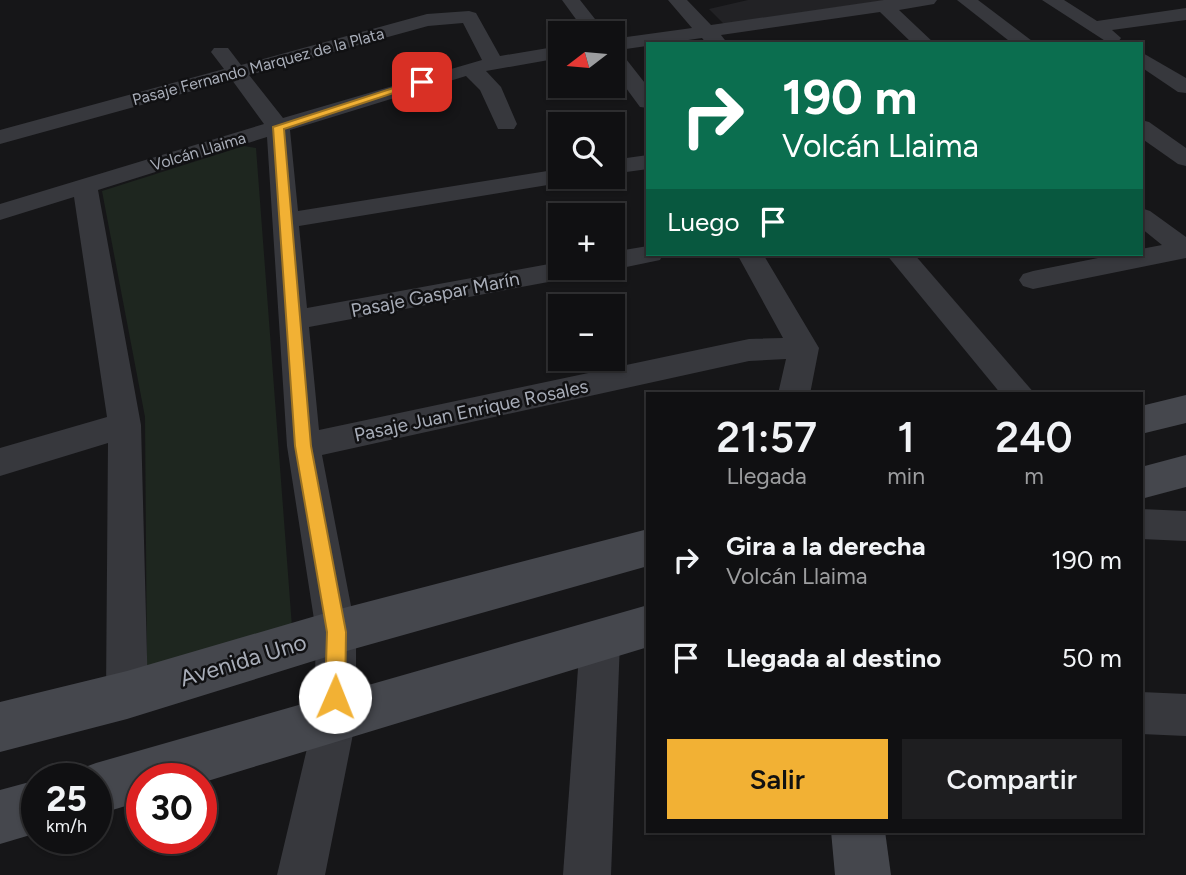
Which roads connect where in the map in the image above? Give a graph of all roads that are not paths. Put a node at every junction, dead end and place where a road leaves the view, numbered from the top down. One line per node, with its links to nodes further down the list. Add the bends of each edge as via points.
1 (571, 0): 8 (street)
2 (677, 0): 10 (street)
3 (928, 0): 6 (street)
4 (966, 0): 14 (street)
5 (1051, 0): 9 (street)
6 (884, 6): 10 (street); 13 (street)
7 (1186, 15): 9 (street)
8 (587, 21)
9 (1094, 27): 15 (street)
10 (712, 37): 12 (street)
11 (646, 42): 16 (street)
12 (650, 42)
13 (922, 42)
14 (1023, 42)
15 (1117, 42)
16 (625, 44)
17 (548, 54): 20 (street, Volcán Llaima)
18 (1143, 59): 23 (street)
19 (229, 62): 20 (street, Pasaje Fernando Marquez de la Plata, via 427,20 470,17); 26 (street); 28 (street, Pasaje Fernando Marquez de la Plata)
20 (493, 62): 21 (street, Volcán Llaima)
21 (470, 68): 25 (street, via 489,87); 26 (street, Volcán Llaima)
22 (625, 71): 24 (street)
23 (1186, 87)
24 (646, 99)
25 (506, 124)
26 (278, 127): 33 (street, Volcán Llaima); 36 (street)
27 (1143, 128): 29 (street)
28 (0, 137)
29 (1186, 159)
30 (646, 162): 31 (street)
31 (625, 165)
32 (548, 178): 36 (street)
33 (85, 186): 34 (street, Volcán Llaima); 50 (street)
34 (0, 212)
35 (1143, 218): 37 (street)
36 (285, 221): 44 (street)
37 (1185, 249): 43 (street)
38 (646, 255): 41 (street)
39 (751, 256): 45 (street)
40 (901, 256): 47 (street)
41 (625, 259)
42 (548, 273): 44 (street, Pasaje Gaspar Marín)
43 (1033, 280)
44 (295, 320): 51 (street)
45 (804, 348): 46 (street); 51 (street, Pasaje Juan Enrique Rosales, via 748,350)
46 (794, 392)
47 (1017, 392)
48 (1186, 409): 49 (street)
49 (1143, 420)
50 (125, 425): 52 (street); 61 (street)
51 (303, 446): 59 (street)
52 (0, 462)
53 (1186, 471): 54 (street)
54 (1143, 482)
55 (1143, 524): 56 (street)
56 (1186, 526)
57 (646, 548): 59 (street, Avenida Uno)
58 (646, 627): 60 (street)
59 (336, 632): 61 (street, Avenida Uno); 64 (street)
60 (600, 641): 64 (street); 71 (street)
61 (127, 695): 65 (street, Avenida Uno)
62 (1143, 711): 63 (street)
63 (1186, 715)
64 (335, 719): 66 (street); 70 (street)
65 (0, 727)
66 (112, 784)
67 (21, 811): 68 (street)
68 (0, 817)
69 (858, 833): 72 (street)
70 (301, 875)
71 (587, 875)
72 (863, 875)

